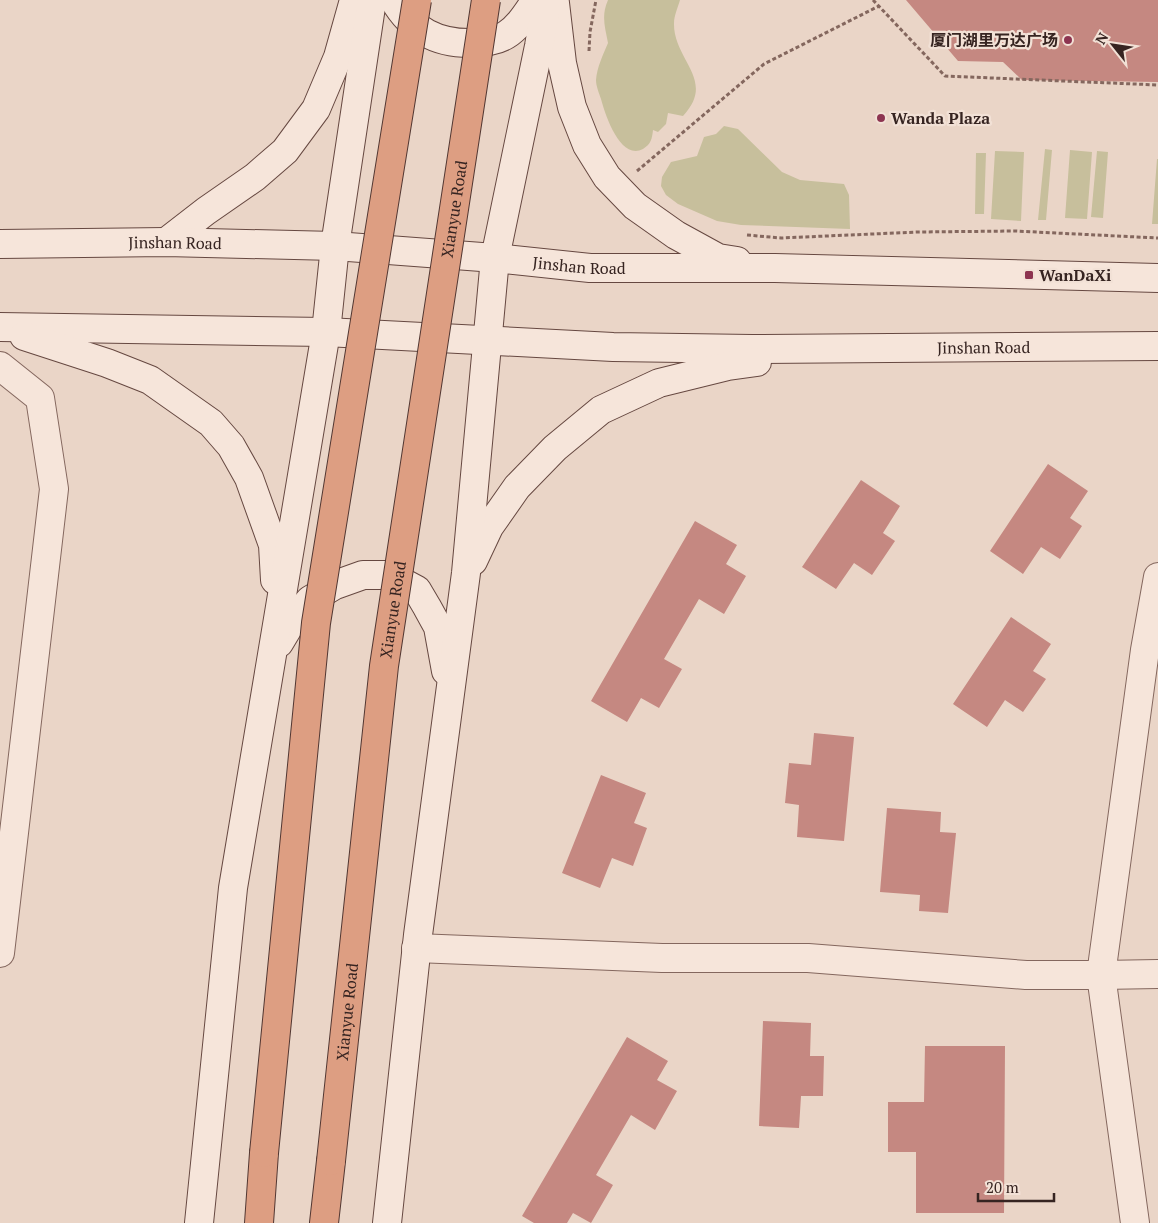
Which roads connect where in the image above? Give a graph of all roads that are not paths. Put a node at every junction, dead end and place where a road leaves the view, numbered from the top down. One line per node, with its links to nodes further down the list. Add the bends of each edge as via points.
1 (354, 0): 9 (main road, via 338,57 316,109 285,151)
2 (372, 0): 11 (main road)
3 (394, 0): 6 (main road, via 418,29 430,37 456,44 488,42 506,35 523,20)
4 (417, 0): 31 (highway, bridge, via 316,623)
5 (486, 0): 32 (highway, Xianyue Road, bridge, via 384,666)
6 (536, 0)
7 (547, 0): 12 (main road)
8 (555, 0): 13 (main road, via 562,63 572,107 587,145 607,176 635,206 676,235 718,258)
9 (166, 242): 10 (main road, Jinshan Road); 11 (main road, Jinshan Road)
10 (0, 244)
11 (335, 246): 12 (main road, Jinshan Road); 17 (main road)
12 (495, 258): 13 (main road, Jinshan Road, via 590,268); 18 (main road)
13 (775, 268): 14 (main road, Jinshan Road)
14 (1158, 278)
15 (0, 327): 17 (main road, Jinshan Road)
16 (0, 332): 24 (main road, via 28,337 150,380 211,423 231,446 249,478 273,545)
17 (326, 332): 18 (main road, Jinshan Road); 24 (main road)
18 (488, 340): 20 (main road, Jinshan Road, via 613,348); 22 (main road)
19 (1158, 346): 20 (main road, Jinshan Road)
20 (895, 347): 22 (main road, via 728,366 659,382 601,410 555,448 517,487 489,527)
21 (0, 366): 27 (main road, via 40,398 54,489)
22 (466, 573): 25 (main road)
23 (1158, 577): 29 (main road, via 1145,650)
24 (276, 638): 25 (main road, via 310,600 335,585 363,575 389,575 418,590 438,627); 30 (main road, via 233,888)
25 (450, 695): 26 (main road)
26 (416, 948): 29 (main road, via 662,958 808,958 1026,975); 33 (main road)
27 (0, 953)
28 (1158, 974): 29 (main road)
29 (1101, 975): 34 (main road)
30 (199, 1223)
31 (258, 1223)
32 (324, 1223)
33 (387, 1223)
34 (1135, 1223)

